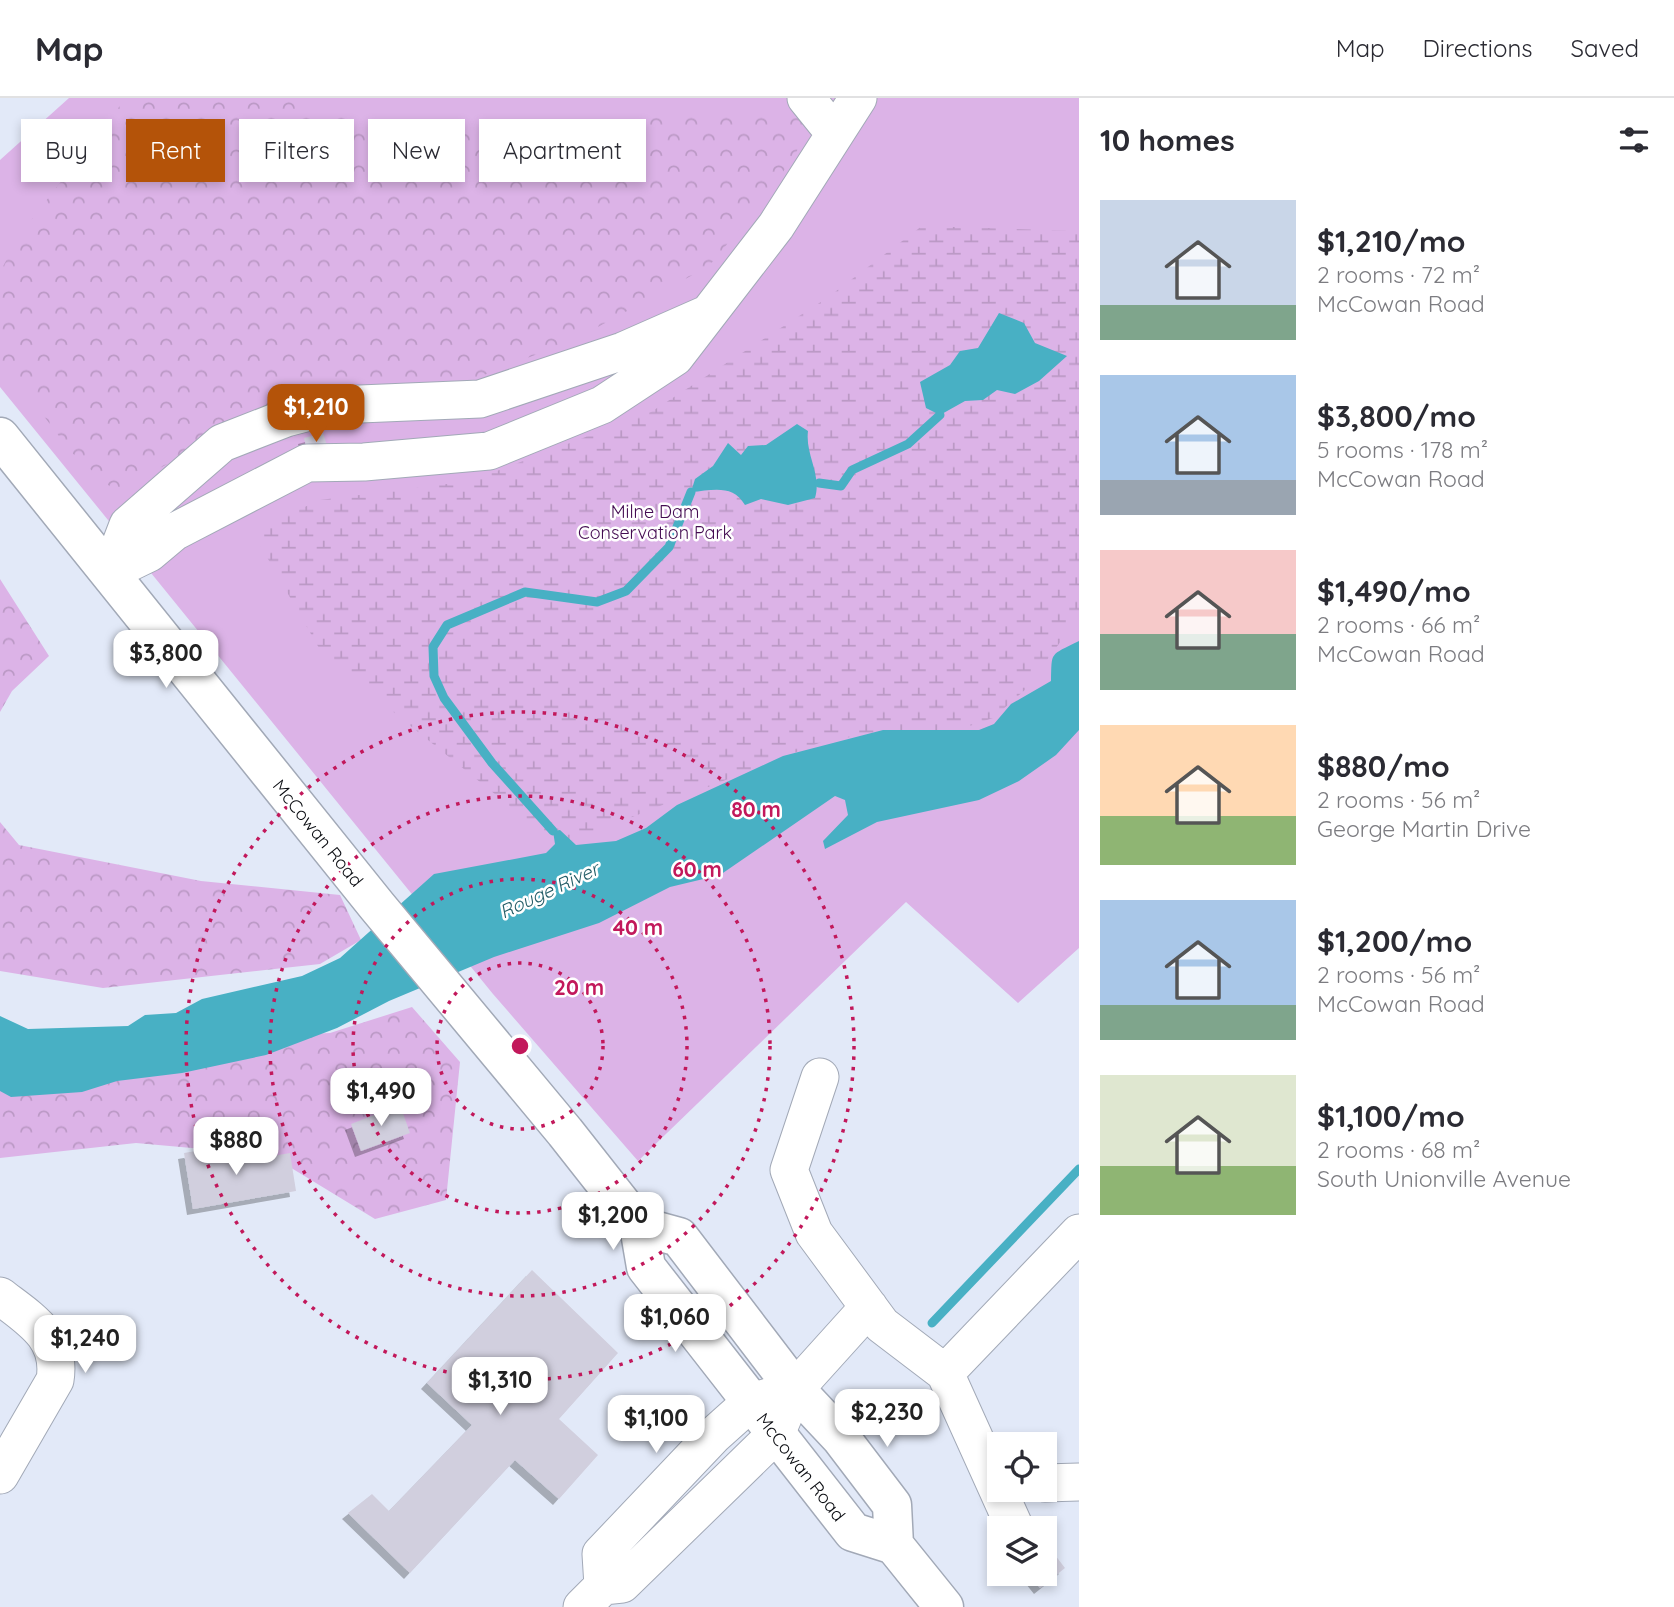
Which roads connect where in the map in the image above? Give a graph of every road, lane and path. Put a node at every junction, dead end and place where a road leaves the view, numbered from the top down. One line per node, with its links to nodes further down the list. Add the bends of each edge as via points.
1 (806, 98): 3 (street)
2 (858, 98): 3 (street)
3 (835, 134): 4 (street, via 776,226)
4 (709, 313): 5 (street, via 623,351 480,399 336,405); 7 (street, via 675,358 602,405 489,451)
5 (286, 418): 7 (street); 8 (street, via 222,443 161,494 128,525)
6 (0, 437): 8 (main road, McCowan Road)
7 (307, 463): 8 (street, via 174,532 149,553)
8 (110, 572): 10 (main road, McCowan Road)
9 (820, 1077): 13 (street, via 789,1170 814,1233)
10 (639, 1226): 15 (main road, via 680,1237); 16 (main road, McCowan Road, via 646,1267)
11 (1079, 1233): 14 (street)
12 (0, 1296): 19 (street, via 47,1335 57,1364 55,1380)
13 (869, 1307): 14 (street, via 882,1325); 15 (street)
14 (945, 1373): 18 (street)
15 (796, 1389): 16 (street); 17 (street); 22 (main road, via 892,1505)
16 (751, 1402): 17 (main road, McCowan Road); 23 (street, via 601,1554)
17 (776, 1434): 22 (main road, McCowan Road, via 853,1532); 23 (street, via 622,1584)
18 (987, 1463)
19 (0, 1475)
20 (1079, 1482): 21 (street)
21 (1057, 1483)
22 (894, 1545): 24 (main road)
23 (593, 1597)
24 (944, 1607)

